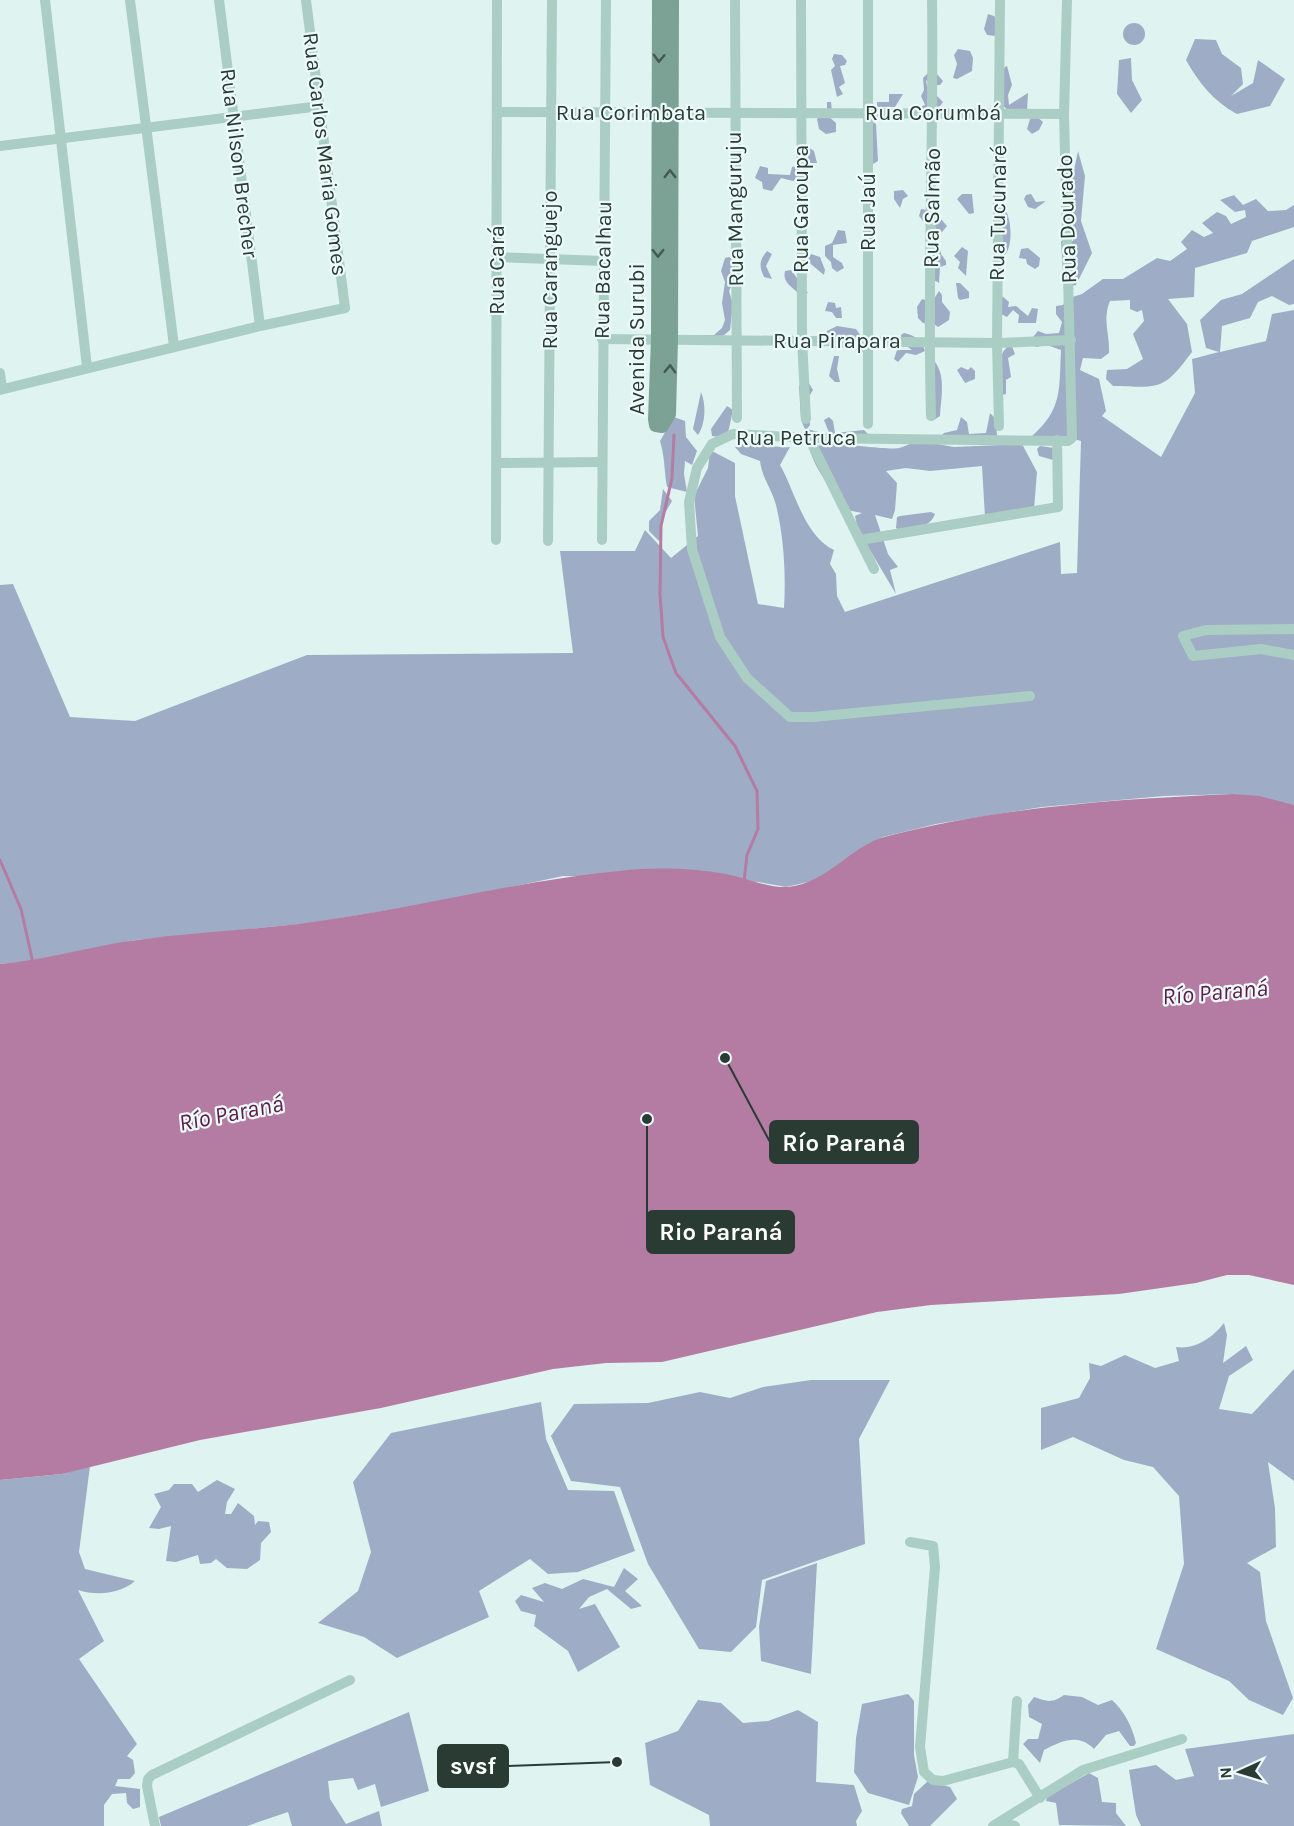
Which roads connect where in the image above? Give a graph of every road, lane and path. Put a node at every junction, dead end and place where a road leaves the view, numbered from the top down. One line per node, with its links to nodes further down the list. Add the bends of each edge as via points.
1 (45, 0): 29 (street)
2 (130, 0): 28 (street)
3 (219, 0): 27 (street, Rua Nilson Brecher)
4 (306, 0): 16 (street, Rua Carlos Maria Gomes)
5 (497, 0): 17 (street, Rua Cará)
6 (552, 0): 21 (street, Rua Caranguejo)
7 (606, 0): 18 (street, Rua Bacalhau)
8 (659, 0): 19 (street, Avenida Surubi, one-way to 19)
9 (672, 0): 19 (street, Avenida Surubi)
10 (735, 0): 24 (street, Rua Manguruju)
11 (801, 0): 22 (street, Rua Garoupa)
12 (868, 0): 23 (street, Rua Jaú)
13 (932, 0): 20 (street, Rua Salmão)
14 (1000, 0): 25 (street, Rua Tucunaré)
15 (1066, 0): 26 (street, Rua Dourado)
16 (320, 106): 27 (street); 34 (street, Rua Carlos Maria Gomes, via 345,308)
17 (496, 112): 21 (street, Rua Corimbata); 31 (street, Rua Cará)
18 (605, 112): 19 (street, Rua Corimbata); 21 (street, Rua Corimbata); 33 (street, Rua Bacalhau)
19 (664, 112): 24 (street, Rua Corimbata); 36 (street, Avenida Surubi)
20 (934, 112): 23 (street, Rua Corumbá); 25 (street, Rua Corumbá); 41 (street, Rua Salmão)
21 (551, 113): 32 (street, Rua Caranguejo)
22 (801, 113): 23 (street, Rua Corumbá); 24 (street, Rua Corimbata); 37 (street, Rua Garoupa)
23 (867, 113): 40 (street, Rua Jaú)
24 (734, 114): 39 (street, Rua Manguruju)
25 (999, 114): 26 (street, Rua Corumbá); 42 (street, Rua Tucunaré)
26 (1064, 114): 38 (street, Rua Dourado)
27 (233, 117): 28 (street); 34 (street, Rua Nilson Brecher)
28 (147, 127): 29 (street); 43 (street)
29 (61, 137): 30 (street); 44 (street)
30 (0, 146)
31 (497, 257): 32 (street); 57 (street, Rua Cará)
32 (551, 259): 33 (street); 55 (street, Rua Caranguejo)
33 (604, 261): 35 (street, Rua Bacalhau)
34 (260, 326): 43 (street)
35 (602, 339): 36 (street, Rua Pirapara); 56 (street, Rua Bacalhau)
36 (665, 339): 36 (street, Avenida Surubi, one-way to 36, via 655,419 656,425 662,426 669,414); 39 (street, Rua Pirapara)
37 (802, 339): 39 (street, Rua Pirapara); 40 (street, Rua Pirapara); 49 (street, Rua Garoupa)
38 (1071, 340): 42 (street, Rua Pirapara); 53 (street, Rua Dourado)
39 (735, 341): 48 (street, Rua Manguruju)
40 (868, 341): 41 (street, Rua Pirapara); 50 (street, Rua Jaú)
41 (929, 341): 42 (street, Rua Pirapara); 47 (street, Rua Salmão)
42 (997, 343): 51 (street, Rua Tucunaré)
43 (174, 346): 44 (street)
44 (87, 367): 46 (street)
45 (0, 373): 46 (street)
46 (1, 389)
47 (931, 416)
48 (737, 418)
49 (806, 419)
50 (868, 424)
51 (999, 426)
52 (809, 438): 54 (street, Rua Petruca); 60 (street); 65 (street, Rua Petruca, via 733,434 712,444 697,468 688,502 692,549 720,637 747,678 789,717)
53 (1072, 438): 54 (street, Rua Petruca)
54 (1057, 440): 60 (street, via 1058,507)
55 (548, 462): 56 (street); 57 (street); 61 (street, Rua Caranguejo)
56 (602, 462): 59 (street, Rua Bacalhau)
57 (497, 463): 58 (street, Rua Cará)
58 (496, 540)
59 (602, 540)
60 (860, 540): 62 (street)
61 (548, 541)
62 (874, 569)
63 (1294, 629): 64 (street, via 1206,630 1183,636 1193,656 1261,649)
64 (1294, 655)
65 (1030, 696)
66 (910, 1542): 70 (street, via 933,1546 920,1747 924,1772 943,1781)
67 (350, 1680): 73 (street, via 152,1775 147,1786)
68 (1017, 1701): 70 (street)
69 (1182, 1739): 71 (street, via 1083,1770)
70 (1013, 1762): 71 (street, via 1019,1764)
71 (1040, 1798): 72 (street)
72 (997, 1824): 74 (street)
73 (155, 1826)
74 (1016, 1826)

